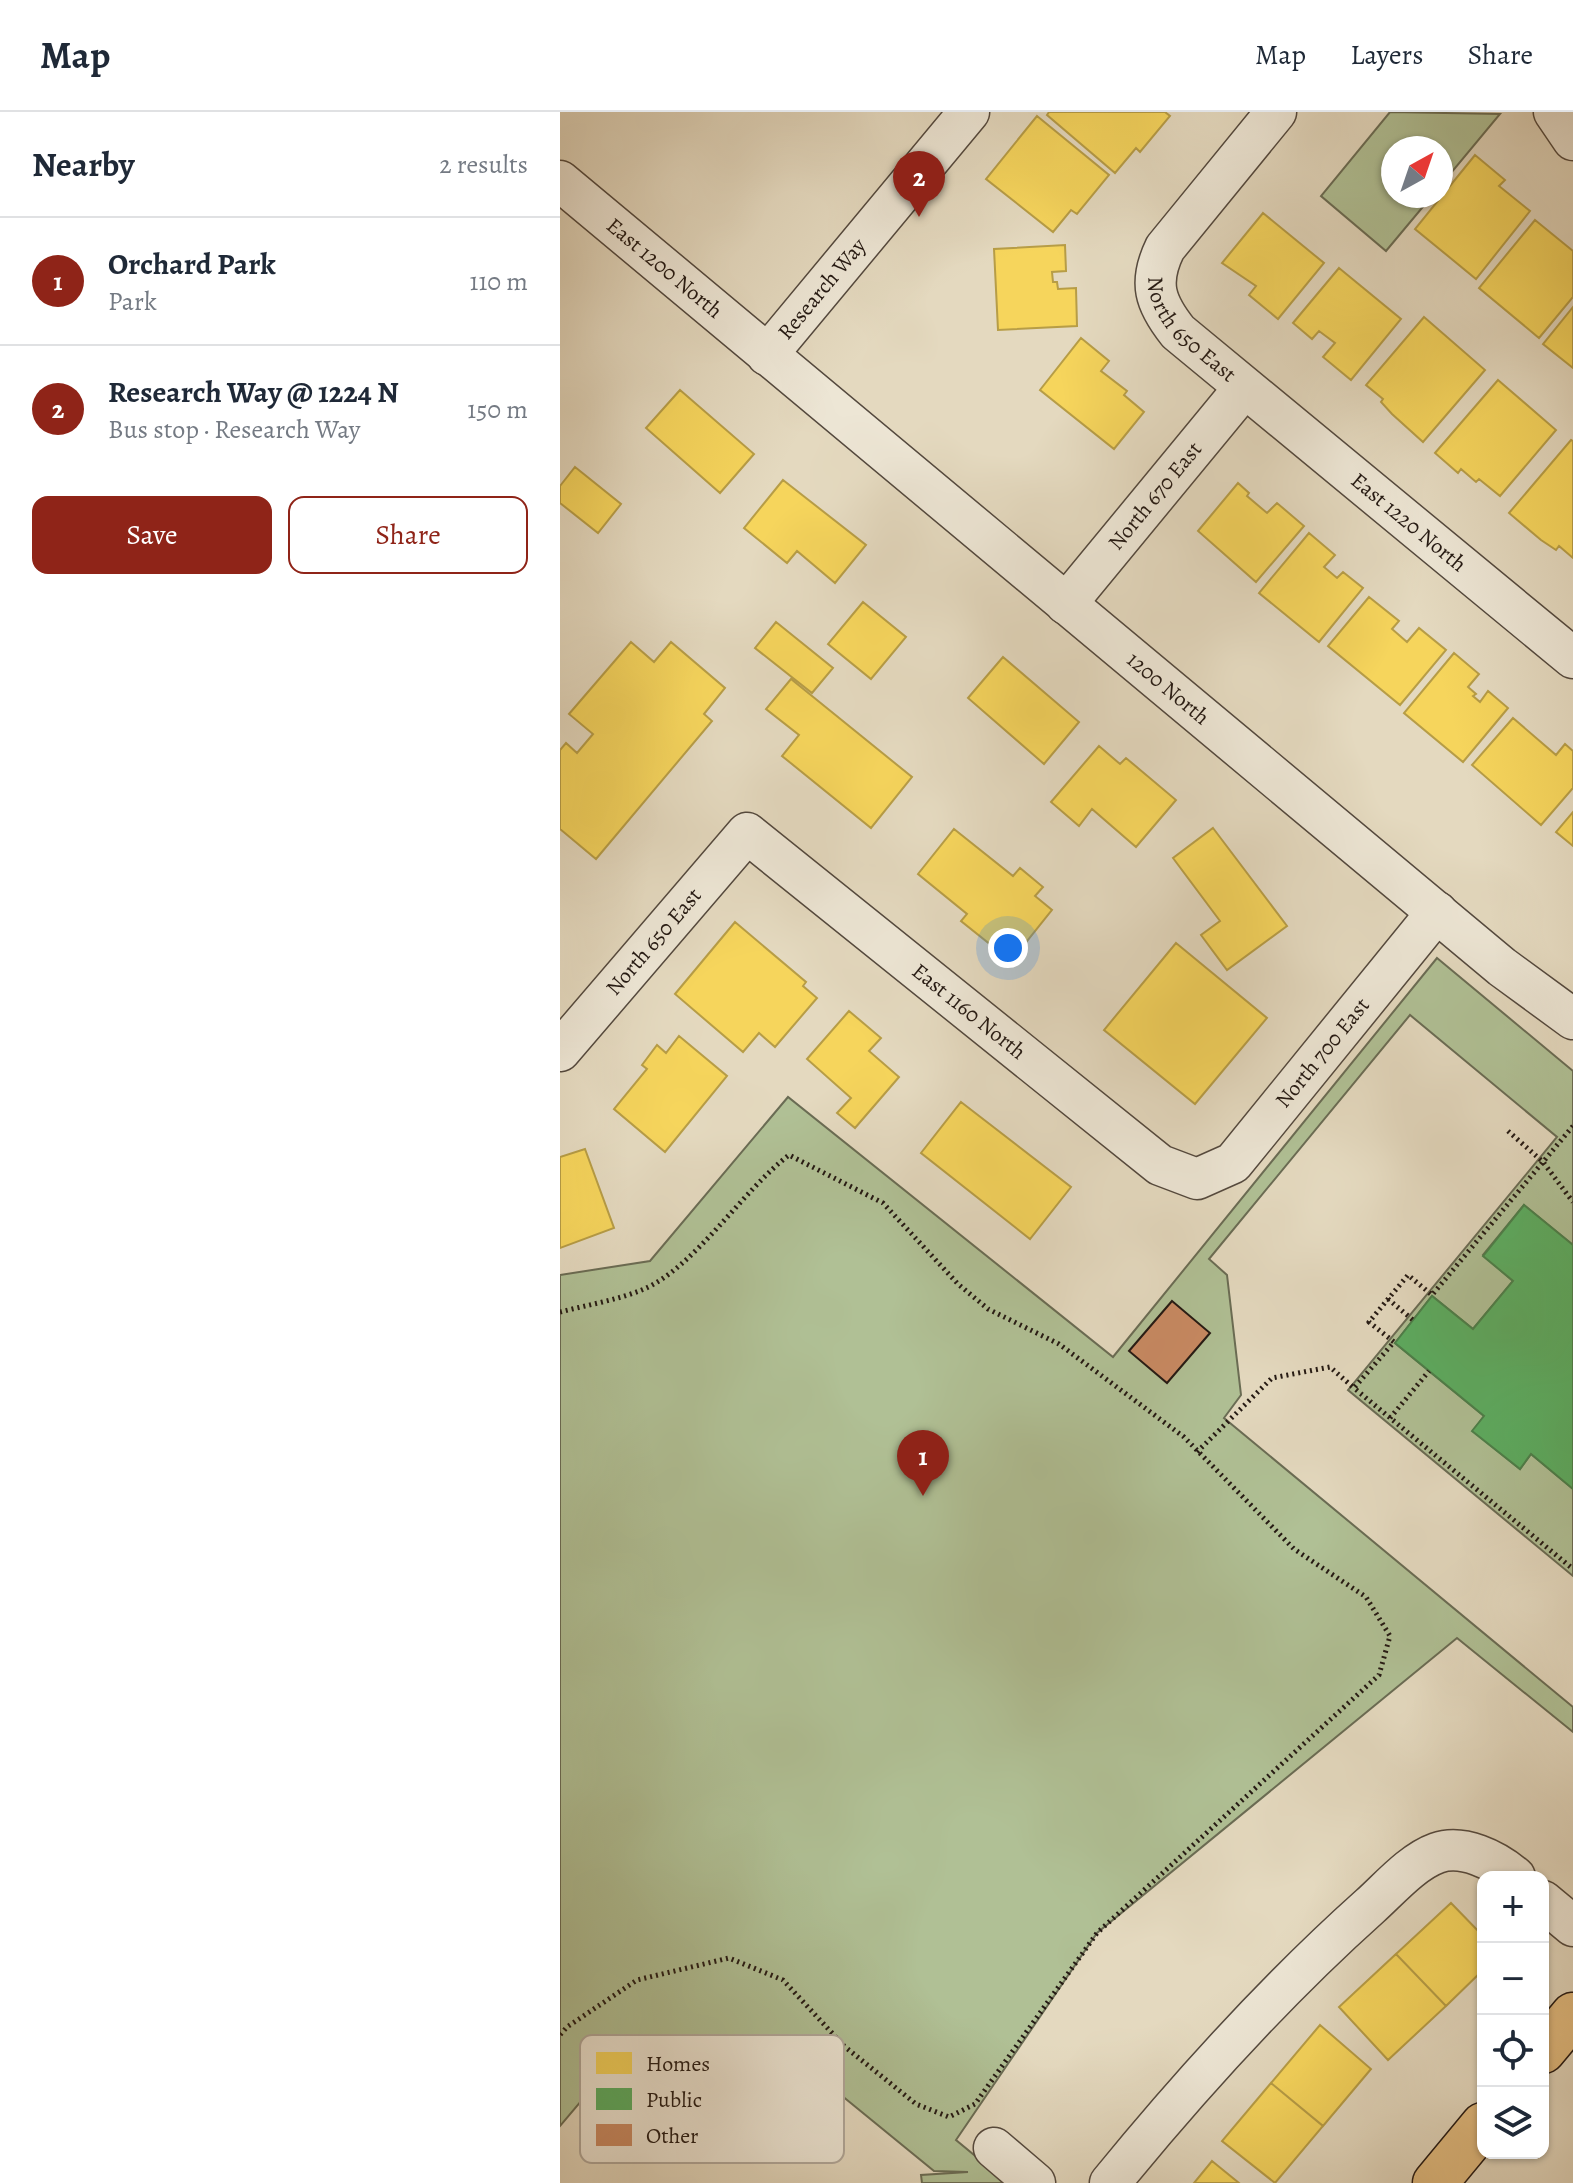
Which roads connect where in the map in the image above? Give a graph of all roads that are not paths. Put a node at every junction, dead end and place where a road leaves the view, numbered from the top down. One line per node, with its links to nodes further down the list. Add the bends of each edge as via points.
1 (969, 112): 6 (street, Research Way)
2 (1276, 112): 7 (street, North 650 East, via 1165,248 1153,289 1161,311 1178,332)
3 (1554, 112): 4 (street)
4 (1573, 140)
5 (560, 181): 6 (street, East 1200 North)
6 (767, 355): 8 (street, 1200 North)
7 (1244, 388): 8 (street, North 670 East); 9 (street, East 1220 North)
8 (1066, 604): 11 (street, 1200 North)
9 (1573, 658)
10 (747, 833): 13 (street, North 650 East); 14 (street, East 1160 North, via 1160,1165)
11 (1437, 912): 12 (street, 1200 North); 14 (street, North 700 East, via 1233,1163)
12 (1573, 1019)
13 (560, 1051)
14 (1197, 1179)
15 (1504, 1871): 23 (street, via 1467,1850 1437,1853 1409,1871 1327,1944 1238,2036)
16 (1549, 1906): 17 (street)
17 (1573, 1926)
18 (1573, 2015): 19 (main road)
19 (1549, 2044)
20 (1477, 2132): 24 (main road)
21 (994, 2148): 22 (street)
22 (1035, 2183)
23 (1110, 2183)
24 (1435, 2183)

